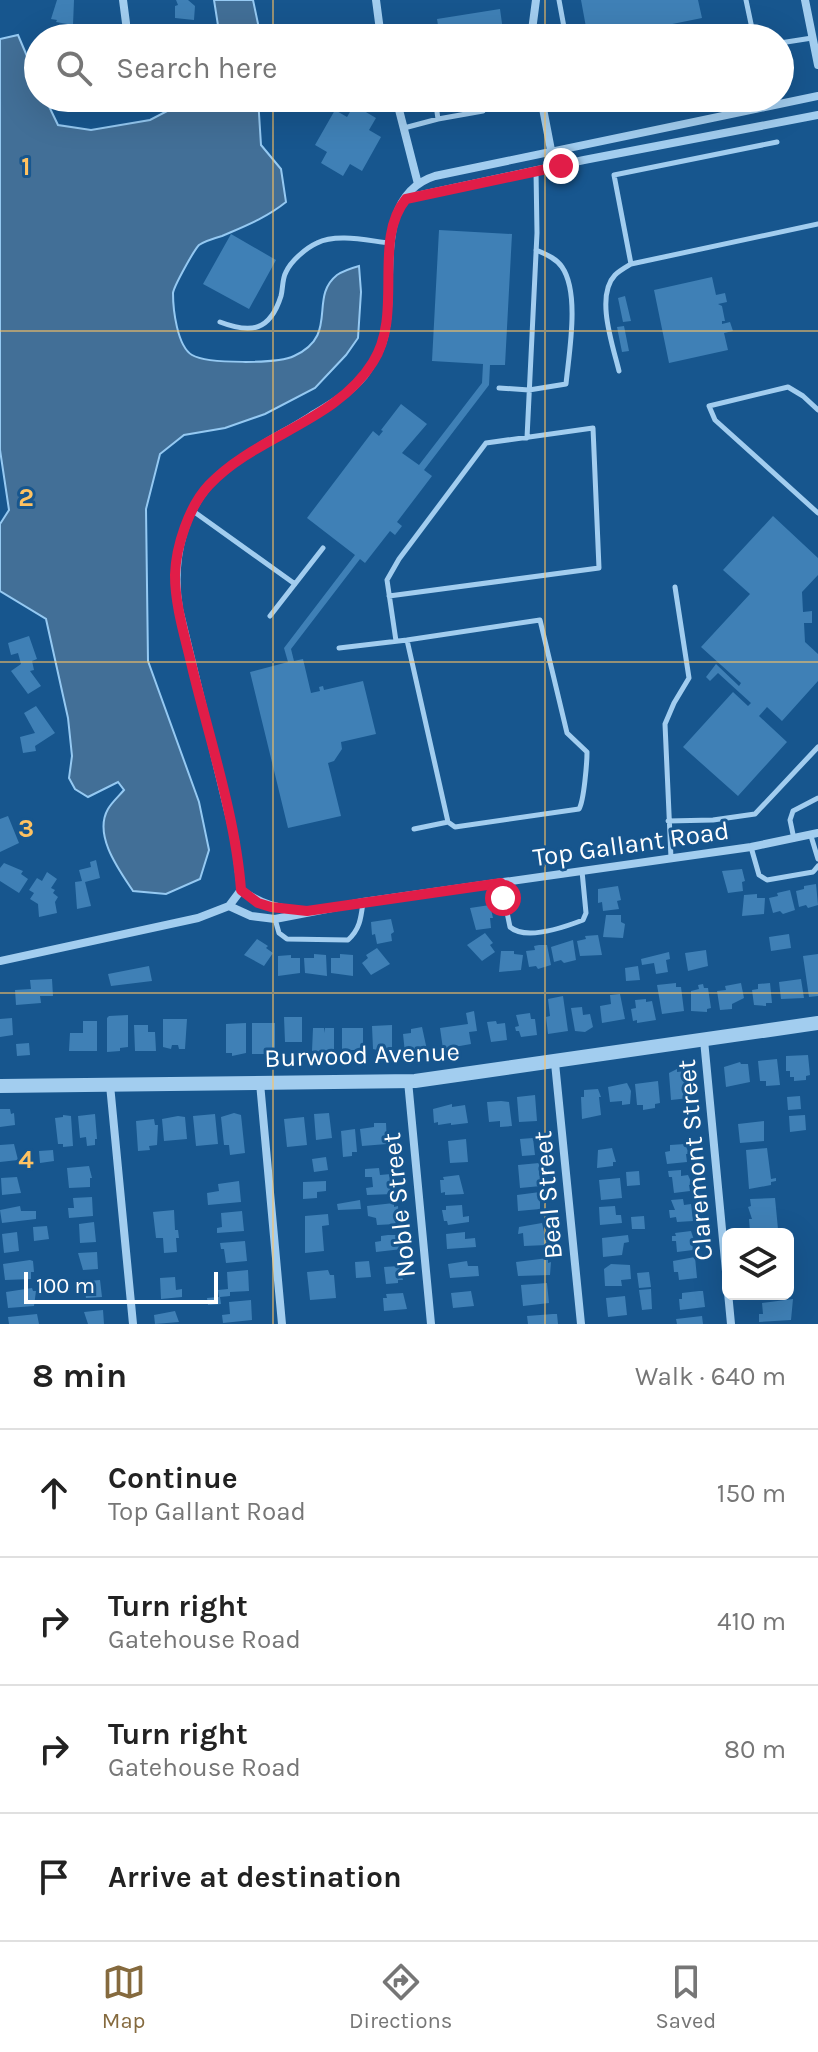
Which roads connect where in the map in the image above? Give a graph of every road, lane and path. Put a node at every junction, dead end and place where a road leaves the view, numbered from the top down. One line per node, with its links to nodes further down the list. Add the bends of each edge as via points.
1 (123, 0): 7 (street)
2 (376, 0): 8 (street)
3 (536, 0): 9 (street)
4 (559, 0): 10 (lane)
5 (746, 0): 11 (lane)
6 (805, 0): 12 (street)
7 (126, 23)
8 (379, 24)
9 (533, 24)
10 (563, 24)
11 (751, 24)
12 (813, 37): 13 (lane); 14 (street)
13 (794, 40)
14 (818, 59)
15 (818, 96): 16 (street)
16 (794, 101)
17 (399, 112): 24 (street)
18 (437, 112): 23 (lane)
19 (477, 112): 23 (lane)
20 (544, 112): 26 (street)
21 (739, 112): 26 (street)
22 (818, 115): 27 (street)
23 (438, 119): 24 (lane)
24 (403, 129): 28 (street)
25 (777, 142): 33 (lane, via 614,175)
26 (551, 150): 28 (street)
27 (536, 171): 29 (street); 32 (lane)
28 (418, 184): 29 (street)
29 (406, 199): 31 (street, via 392,221)
30 (818, 224): 33 (lane)
31 (390, 243): 34 (lane, via 318,242 285,272 280,297 266,323 239,330); 40 (street, via 383,343 362,378 344,396 224,470 206,487)
32 (536, 250): 37 (lane); 37 (lane, via 563,267 571,331 566,384)
33 (631, 264): 35 (lane, via 614,276 606,301)
34 (220, 322)
35 (619, 371)
36 (499, 388): 37 (lane)
37 (529, 390): 39 (lane)
38 (818, 410): 41 (lane, via 788,387 709,406 715,420)
39 (527, 438): 45 (lane, via 486,443 399,559 387,580); 45 (lane, via 593,428 599,568)
40 (193, 511): 43 (lane); 63 (street, via 180,546 176,590 235,840)
41 (818, 513)
42 (323, 548): 43 (lane)
43 (295, 584): 46 (lane)
44 (675, 587): 52 (lane, via 689,678 665,724)
45 (389, 596): 48 (lane)
46 (270, 616)
47 (407, 640): 48 (lane); 53 (lane); 53 (lane, via 540,620 567,733 587,752 579,809 455,827)
48 (396, 641): 49 (lane)
49 (339, 648)
50 (818, 747): 52 (lane, via 755,814)
51 (818, 798): 56 (lane, via 793,811)
52 (668, 821): 58 (lane)
53 (448, 822): 54 (lane)
54 (414, 829)
55 (815, 835): 56 (street, Top Gallant Road); 59 (lane)
56 (795, 840): 57 (street, Top Gallant Road)
57 (751, 847): 58 (street, Top Gallant Road); 60 (lane, via 764,879 813,872)
58 (671, 859): 61 (street, Top Gallant Road)
59 (818, 859)
60 (818, 866)
61 (582, 871): 62 (street, Top Gallant Road); 62 (lane, via 583,920 527,934 510,927)
62 (501, 883): 64 (street, Top Gallant Road)
63 (241, 890): 65 (street); 66 (street, Top Gallant Road, via 258,903)
64 (363, 902): 66 (street, Top Gallant Road); 67 (lane, via 361,921 348,940 287,939)
65 (229, 906): 67 (street, Top Gallant Road); 68 (street, via 188,921)
66 (307, 911): 67 (street, Top Gallant Road)
67 (275, 919)
68 (0, 961)
69 (818, 1023): 70 (street, Burwood Avenue)
70 (704, 1040): 71 (street, Burwood Avenue); 80 (street, Claremont Street)
71 (555, 1063): 72 (street, Burwood Avenue); 79 (street, Beal Street)
72 (408, 1081): 73 (street, Burwood Avenue); 78 (street, Noble Street)
73 (260, 1083): 74 (street, Burwood Avenue); 77 (street)
74 (110, 1085): 75 (street, Burwood Avenue); 76 (street)
75 (0, 1086)
76 (133, 1324)
77 (282, 1324)
78 (431, 1324)
79 (581, 1324)
80 (731, 1324)

